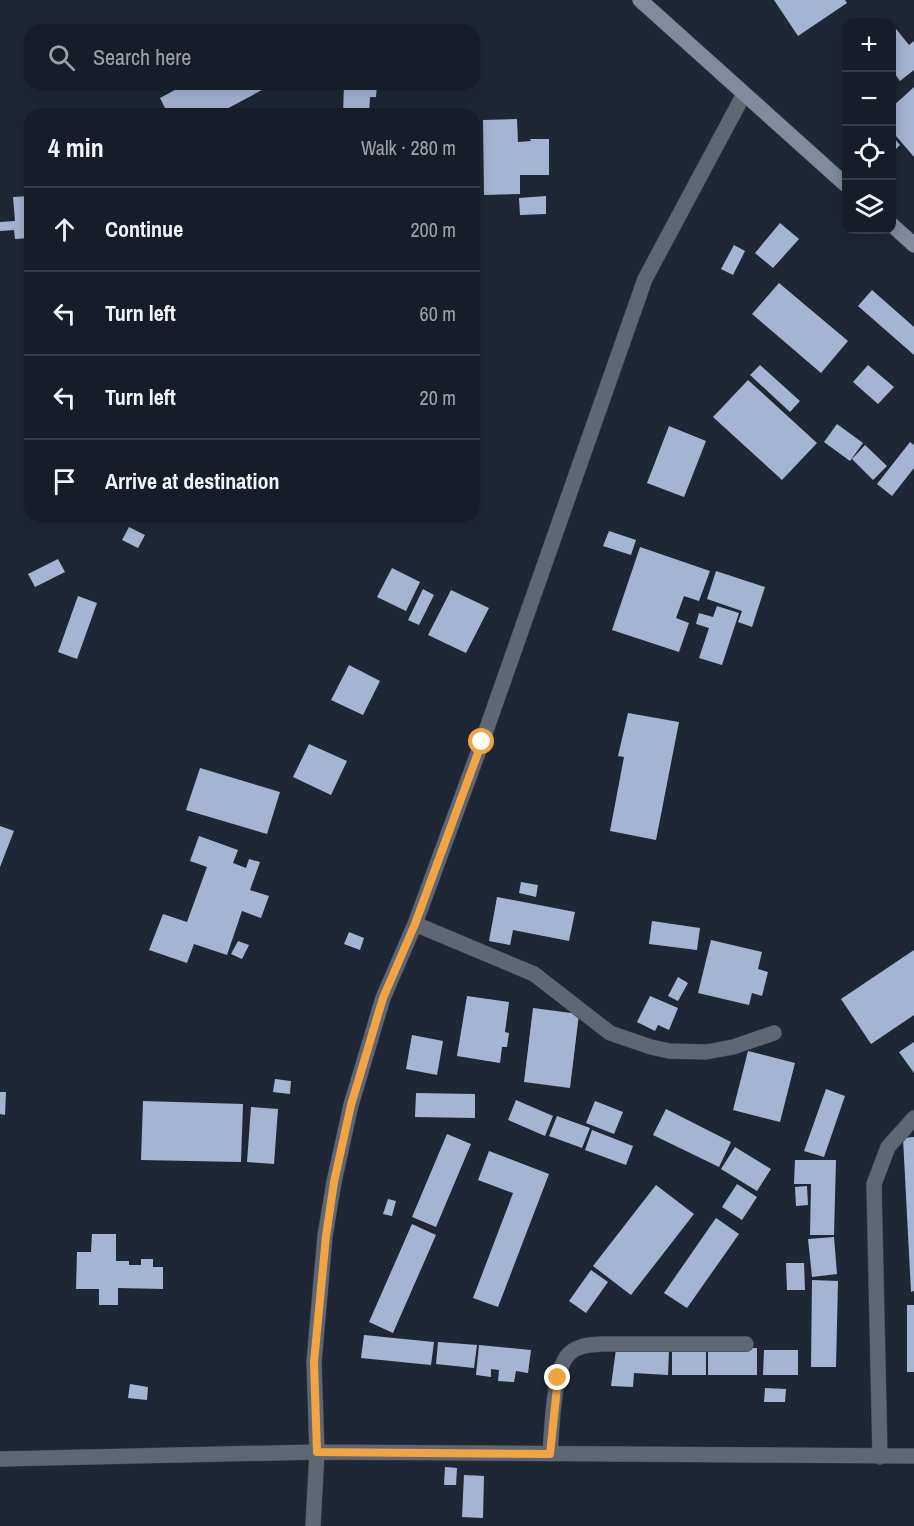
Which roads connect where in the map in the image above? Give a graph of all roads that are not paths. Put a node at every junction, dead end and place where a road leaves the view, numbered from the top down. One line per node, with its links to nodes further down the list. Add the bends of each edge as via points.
1 (640, 0): 2 (main road)
2 (744, 94): 3 (main road); 6 (street, via 645,279)
3 (842, 181)
4 (896, 229): 5 (main road)
5 (914, 245)
6 (415, 924): 7 (street, via 534,974 610,1033 651,1047 706,1052); 10 (street, via 383,998 351,1105 334,1182 314,1362)
7 (774, 1033)
8 (914, 1118): 13 (street, via 888,1147 874,1184)
9 (746, 1344): 11 (street, via 601,1344 575,1349 562,1362 558,1378)
10 (317, 1452): 11 (street); 14 (street); 15 (street)
11 (550, 1454): 13 (street)
12 (914, 1456): 13 (street)
13 (880, 1457)
14 (0, 1459)
15 (313, 1526)

